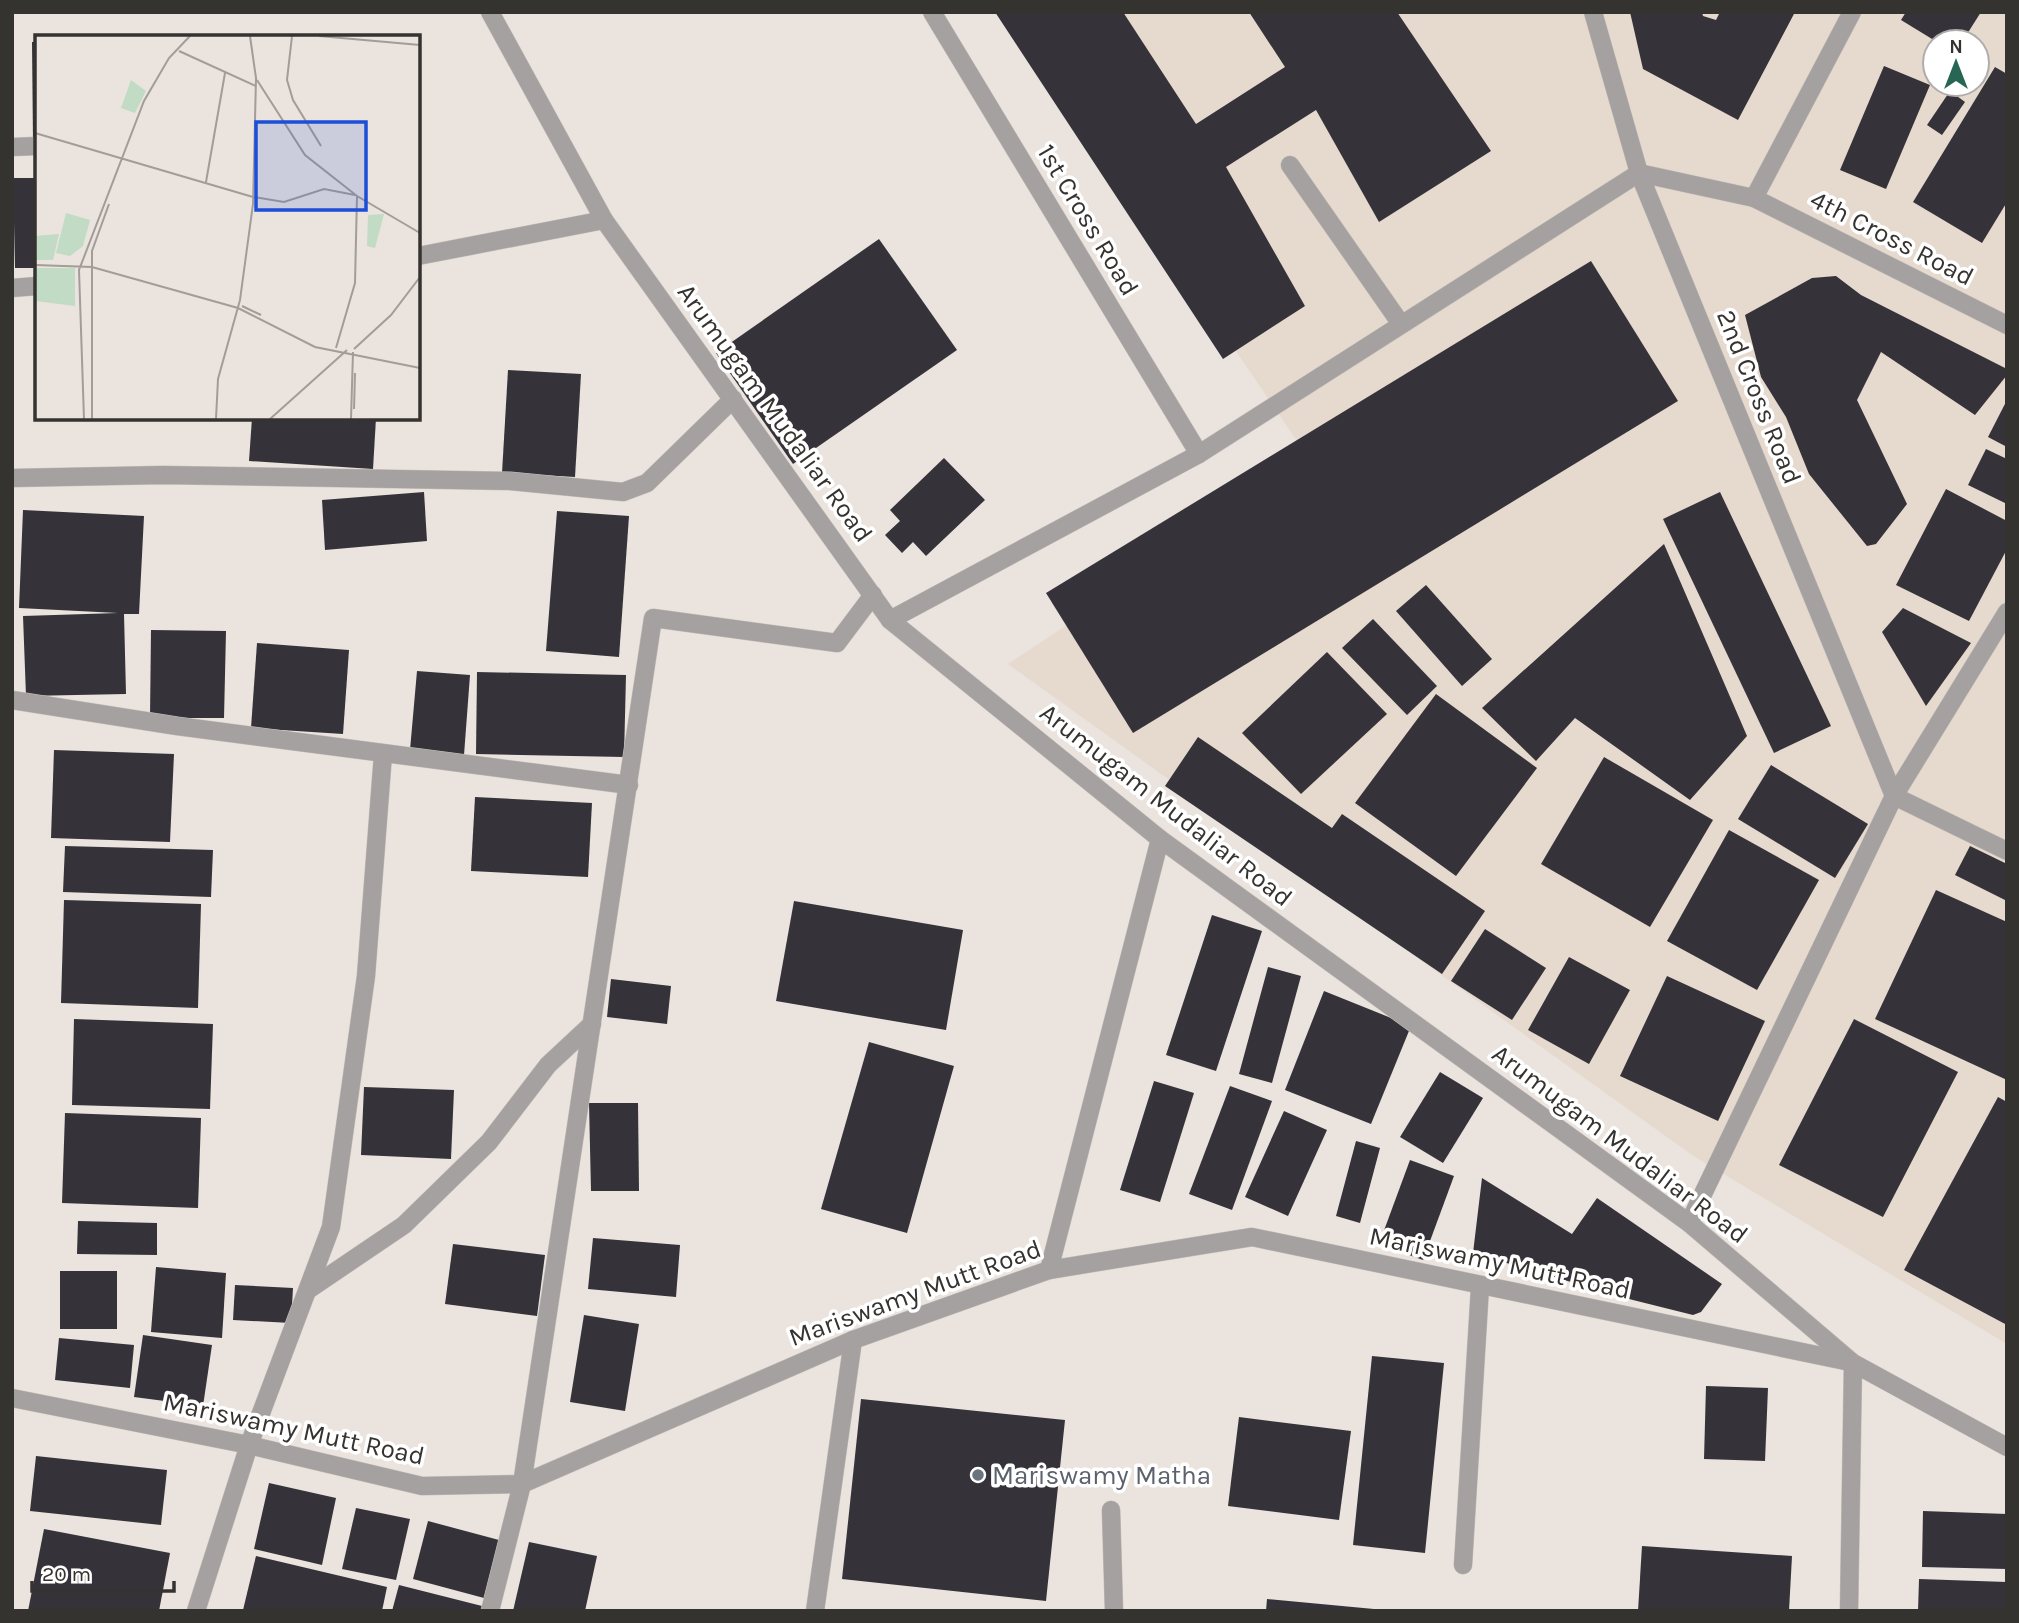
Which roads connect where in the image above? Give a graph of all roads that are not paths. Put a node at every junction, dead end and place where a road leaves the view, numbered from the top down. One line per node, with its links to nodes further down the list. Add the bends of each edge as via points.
1 (490, 12): 10 (street, Arumugam Mudaliar Road)
2 (932, 12): 17 (street, 1st Cross Road)
3 (1593, 12): 8 (street, 2nd Cross Road)
4 (1852, 12): 9 (street)
5 (35, 146): 6 (street)
6 (12, 147)
7 (1290, 165): 14 (street)
8 (1639, 173): 9 (street, 4th Cross Road); 14 (street); 25 (street, 2nd Cross Road)
9 (1754, 198): 15 (street, 4th Cross Road)
10 (604, 220): 11 (street); 16 (street, Arumugam Mudaliar Road)
11 (420, 256)
12 (35, 286): 13 (street)
13 (12, 288)
14 (1401, 324): 17 (street)
15 (2007, 325)
16 (733, 399): 18 (street, via 647,483 623,492 510,481 163,475); 19 (street, Arumugam Mudaliar Road)
17 (1199, 454): 21 (street)
18 (12, 478)
19 (873, 595): 21 (street, Arumugam Mudaliar Road); 24 (street, via 837,643 653,618)
20 (2007, 612): 25 (street)
21 (890, 620): 26 (street, Arumugam Mudaliar Road)
22 (12, 700): 23 (street)
23 (383, 754): 24 (street); 32 (street, via 366,976 333,1214)
24 (629, 785): 28 (street)
25 (1894, 796): 27 (street); 29 (street)
26 (1160, 839): 29 (street, Arumugam Mudaliar Road); 30 (street)
27 (2007, 851)
28 (592, 1024): 32 (street, via 548,1065 489,1142 404,1225); 38 (street)
29 (1689, 1223): 34 (street, Arumugam Mudaliar Road)
30 (1049, 1269): 31 (street, Mariswamy Mutt Road, via 1252,1237); 33 (street, Mariswamy Mutt Road)
31 (1480, 1287): 34 (street, Mariswamy Mutt Road); 40 (street)
32 (308, 1290): 36 (street)
33 (853, 1340): 38 (street, Mariswamy Mutt Road); 43 (street)
34 (1853, 1363): 37 (street, Arumugam Mudaliar Road); 45 (street)
35 (12, 1398): 36 (street, Mariswamy Mutt Road)
36 (249, 1445): 38 (street, Mariswamy Mutt Road, via 422,1486); 41 (street)
37 (2007, 1447)
38 (522, 1484): 42 (street)
39 (1111, 1510): 44 (street)
40 (1463, 1565)
41 (196, 1611)
42 (490, 1611)
43 (815, 1611)
44 (1114, 1611)
45 (1849, 1611)

